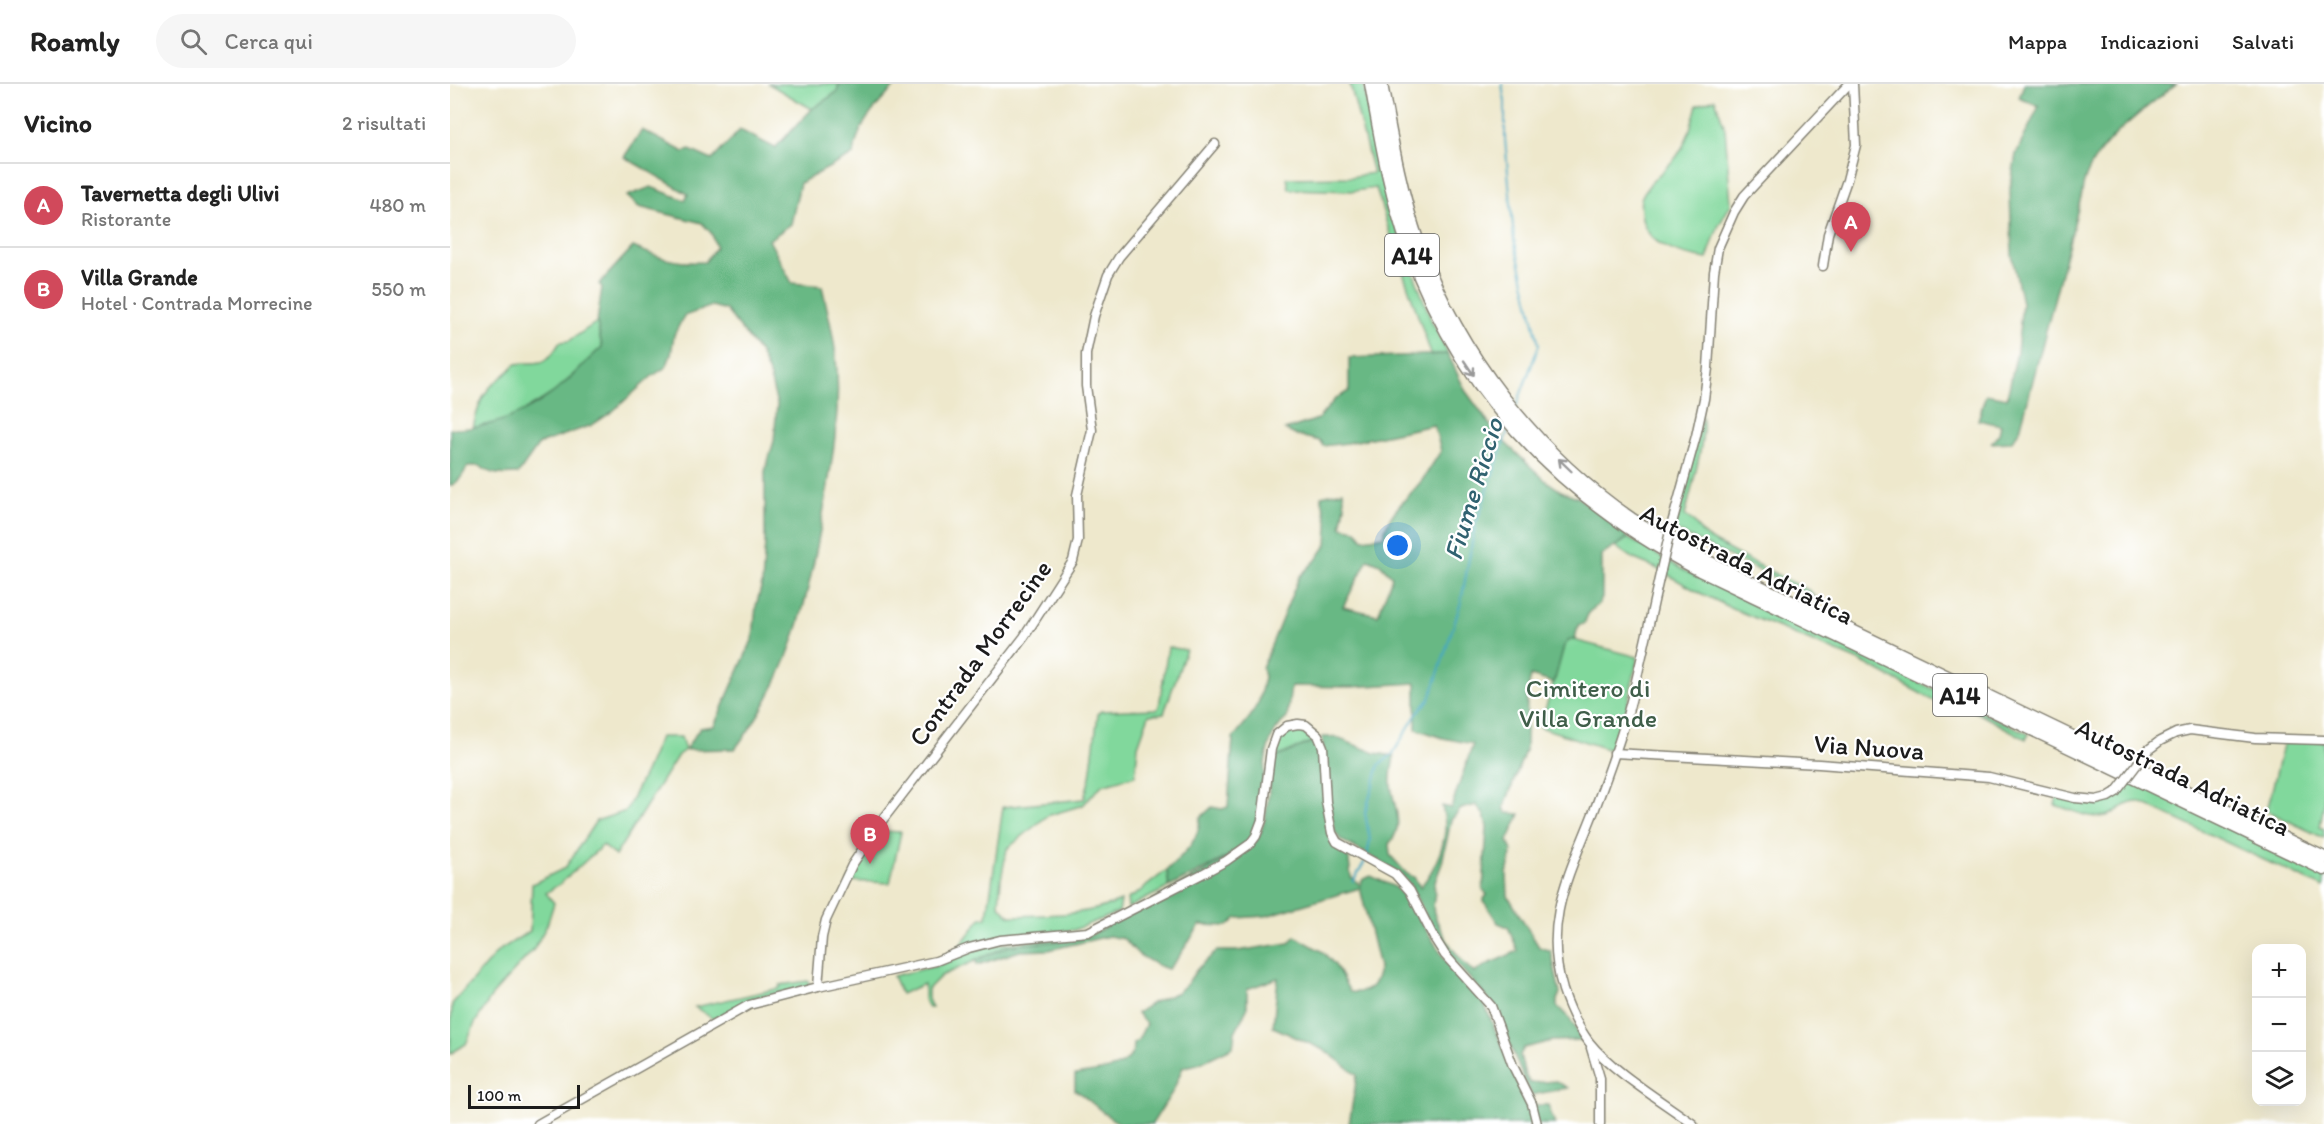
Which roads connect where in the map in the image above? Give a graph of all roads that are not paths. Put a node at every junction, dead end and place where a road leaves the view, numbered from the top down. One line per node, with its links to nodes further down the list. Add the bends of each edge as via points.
1 (1371, 84): 5 (highway, Autostrada Adriatica / A14)
2 (1381, 84): 5 (highway, Autostrada Adriatica / A14)
3 (1851, 84): 6 (street, via 1856,145 1828,234); 9 (street, bridge, via 1744,196 1718,248 1704,399 1628,713)
4 (1215, 144): 12 (street, Contrada Morrecine, via 1119,258 1108,275 1094,316 1086,354 1092,430 1077,495 1078,540 1073,561 1024,637 852,865 826,920)
5 (1392, 166): 7 (highway, Autostrada Adriatica / A14, via 1444,314 1533,434)
6 (1823, 266)
7 (1606, 506): 10 (highway, Autostrada Adriatica / A14, via 1712,564); 11 (highway, Autostrada Adriatica / A14, via 1641,537 1700,570)
8 (2324, 740): 9 (street, Via Nuova, bridge, via 2254,738 2190,730 2169,736 2148,750 2116,792 2096,800 1989,777)
9 (1614, 753): 13 (street, via 1569,869 1555,933 1555,954 1566,1000)
10 (2324, 858)
11 (2324, 869)
12 (818, 987): 14 (street, via 749,1005); 15 (street, via 936,962 999,940 1088,932 1226,861 1256,836 1262,820 1270,749 1276,735 1287,726 1306,726 1318,735 1323,747 1332,833 1349,850 1395,874 1410,891 1445,955 1491,1006)
13 (1589, 1042): 16 (street, via 1600,1078); 17 (street, via 1611,1064)
14 (538, 1124)
15 (1537, 1124)
16 (1600, 1124)
17 (1693, 1124)

